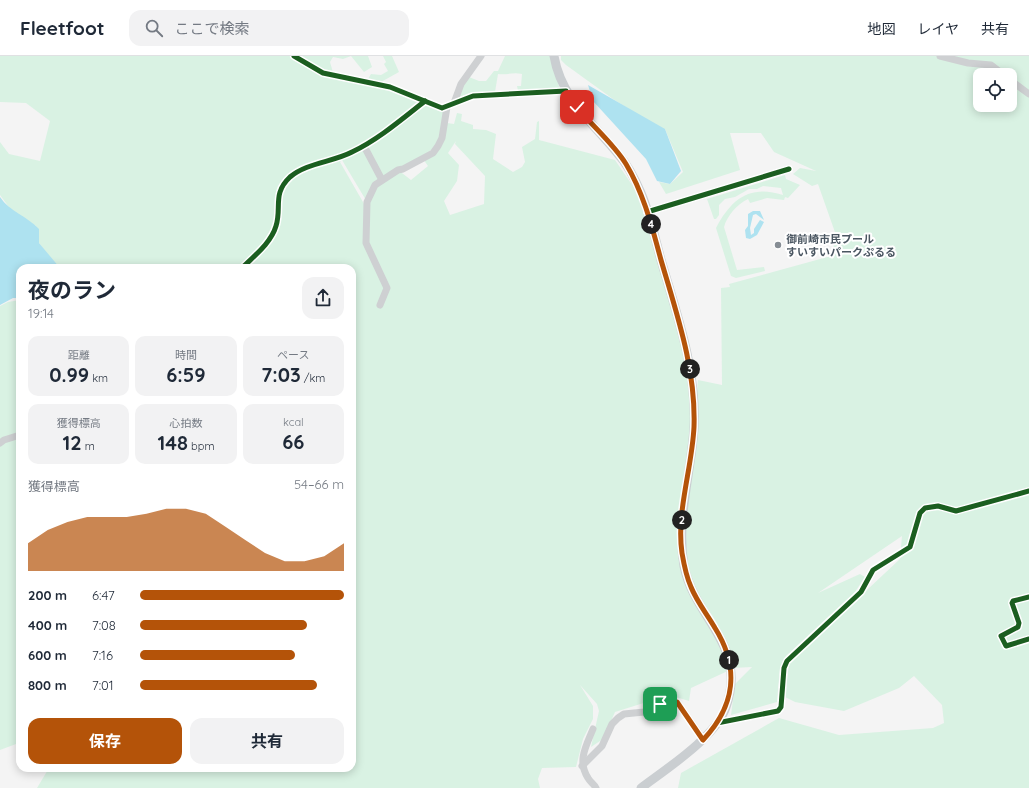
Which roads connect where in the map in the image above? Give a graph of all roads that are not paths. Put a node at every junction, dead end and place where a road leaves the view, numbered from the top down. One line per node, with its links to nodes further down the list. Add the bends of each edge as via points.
1 (294, 56): 9 (street, via 323,73 390,87)
2 (481, 56): 10 (street, via 461,84)
3 (554, 56): 7 (main road)
4 (940, 56): 5 (street)
5 (994, 68)
6 (1017, 85): 8 (street)
7 (566, 91): 10 (street, via 473,96); 15 (main road, via 626,164)
8 (1029, 94)
9 (425, 101): 11 (street, via 439,107); 12 (street)
10 (454, 103): 11 (street)
11 (447, 107): 14 (street, via 442,138 433,153)
12 (364, 146): 14 (street); 16 (street, via 338,159 305,169 290,178 279,194 273,233)
13 (790, 169): 15 (street)
14 (382, 180): 17 (street, via 375,185 367,202 366,243 387,288)
15 (648, 212): 23 (main road, via 677,312 691,372 694,428 682,519 682,551 690,586 720,636 729,659 730,691 727,706)
16 (246, 264)
17 (380, 305)
18 (16, 437): 19 (street)
19 (0, 443)
20 (1029, 491): 23 (street, via 956,511 938,506 925,508 920,513 910,547 873,570 861,592 787,661 784,668 781,707 778,711)
21 (1029, 597): 22 (street, via 1013,601 1018,627 1001,636 1006,646)
22 (1029, 639)
23 (718, 723): 25 (main road)
24 (593, 729): 26 (street, via 582,755)
25 (703, 740): 26 (street, via 680,706 671,700 644,712 624,714 618,718 612,724 602,746); 28 (main road)
26 (582, 766): 27 (street)
27 (596, 788)
28 (641, 788)

